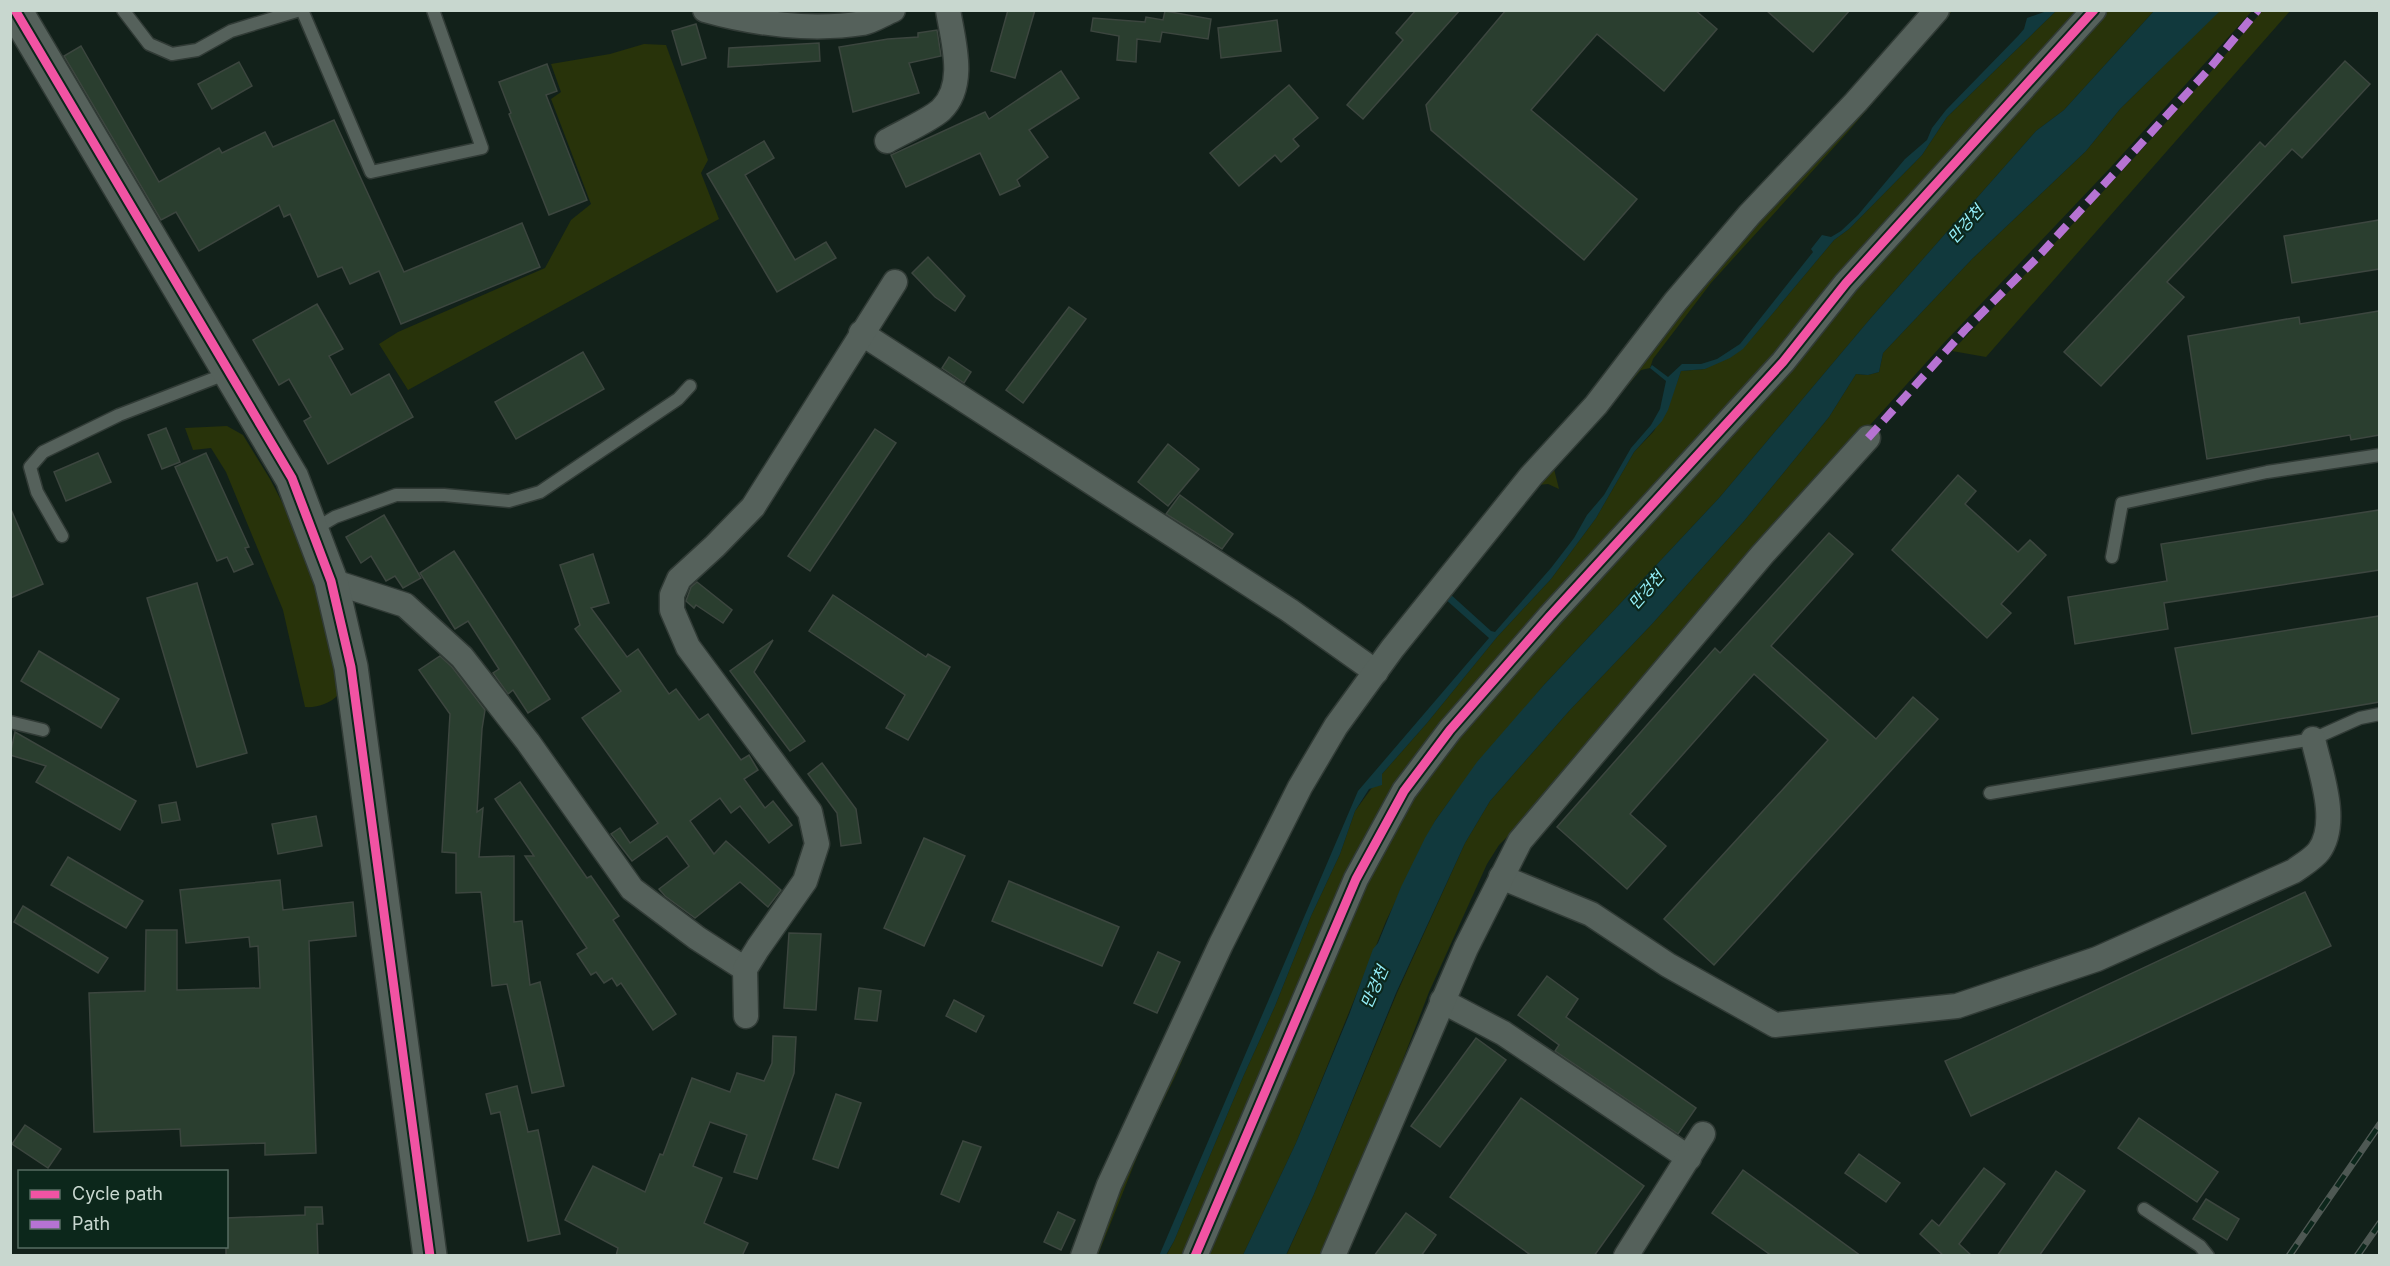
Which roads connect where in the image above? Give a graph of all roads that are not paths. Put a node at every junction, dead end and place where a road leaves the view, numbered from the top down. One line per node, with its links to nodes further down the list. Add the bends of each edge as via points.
1 (15, 10): 13 (street)
2 (123, 10): 3 (lane, via 149,44 172,54 197,50 231,31)
3 (301, 10): 4 (lane, via 371,172 482,148)
4 (433, 10)
5 (705, 10): 6 (street, via 735,19 812,26 865,22)
6 (893, 10)
7 (948, 10): 10 (street, via 957,68 952,92 941,110)
8 (1937, 10): 21 (street, via 1749,215 1675,302 1596,405 1532,476)
9 (2094, 10): 36 (street, via 1846,283 1783,362 1550,616 1450,730 1404,791 1356,879)
10 (887, 141)
11 (895, 282): 12 (street)
12 (861, 333): 21 (street, via 1289,610); 28 (street, via 753,507 679,579 672,595 672,610 688,647 810,812 817,844 805,881)
13 (229, 373): 17 (street, via 292,478); 18 (lane, via 119,415 43,452 30,467 37,492)
14 (690, 386): 17 (lane, via 678,399 540,492 509,501 396,495 335,517)
15 (1868, 438): 27 (street, via 1762,555 1520,841)
16 (2379, 455): 19 (lane, via 2267,472 2122,502)
17 (312, 530): 20 (street)
18 (62, 536)
19 (2112, 557)
20 (331, 581): 28 (street, via 405,605 462,657 633,889 697,938); 34 (street, via 351,667)
21 (1376, 672): 35 (street, via 1336,726 1300,787 1221,944 1109,1185)
22 (2379, 714): 25 (lane)
23 (10, 722): 24 (lane)
24 (43, 730)
25 (2313, 739): 26 (lane); 27 (street, via 2330,819 2326,840 2318,853 2294,871 2097,959 1957,1006 1774,1025 1668,965 1590,914)
26 (1990, 793)
27 (1501, 877): 29 (street)
28 (746, 969): 30 (street)
29 (1442, 1001): 32 (street, via 1503,1033); 37 (street)
30 (746, 1016)
31 (1703, 1134): 32 (street)
32 (1689, 1158): 38 (street)
33 (2144, 1209): 39 (lane, via 2200,1246)
34 (430, 1256)
35 (1083, 1256)
36 (1195, 1256)
37 (1333, 1256)
38 (1626, 1256)
39 (2208, 1256)

